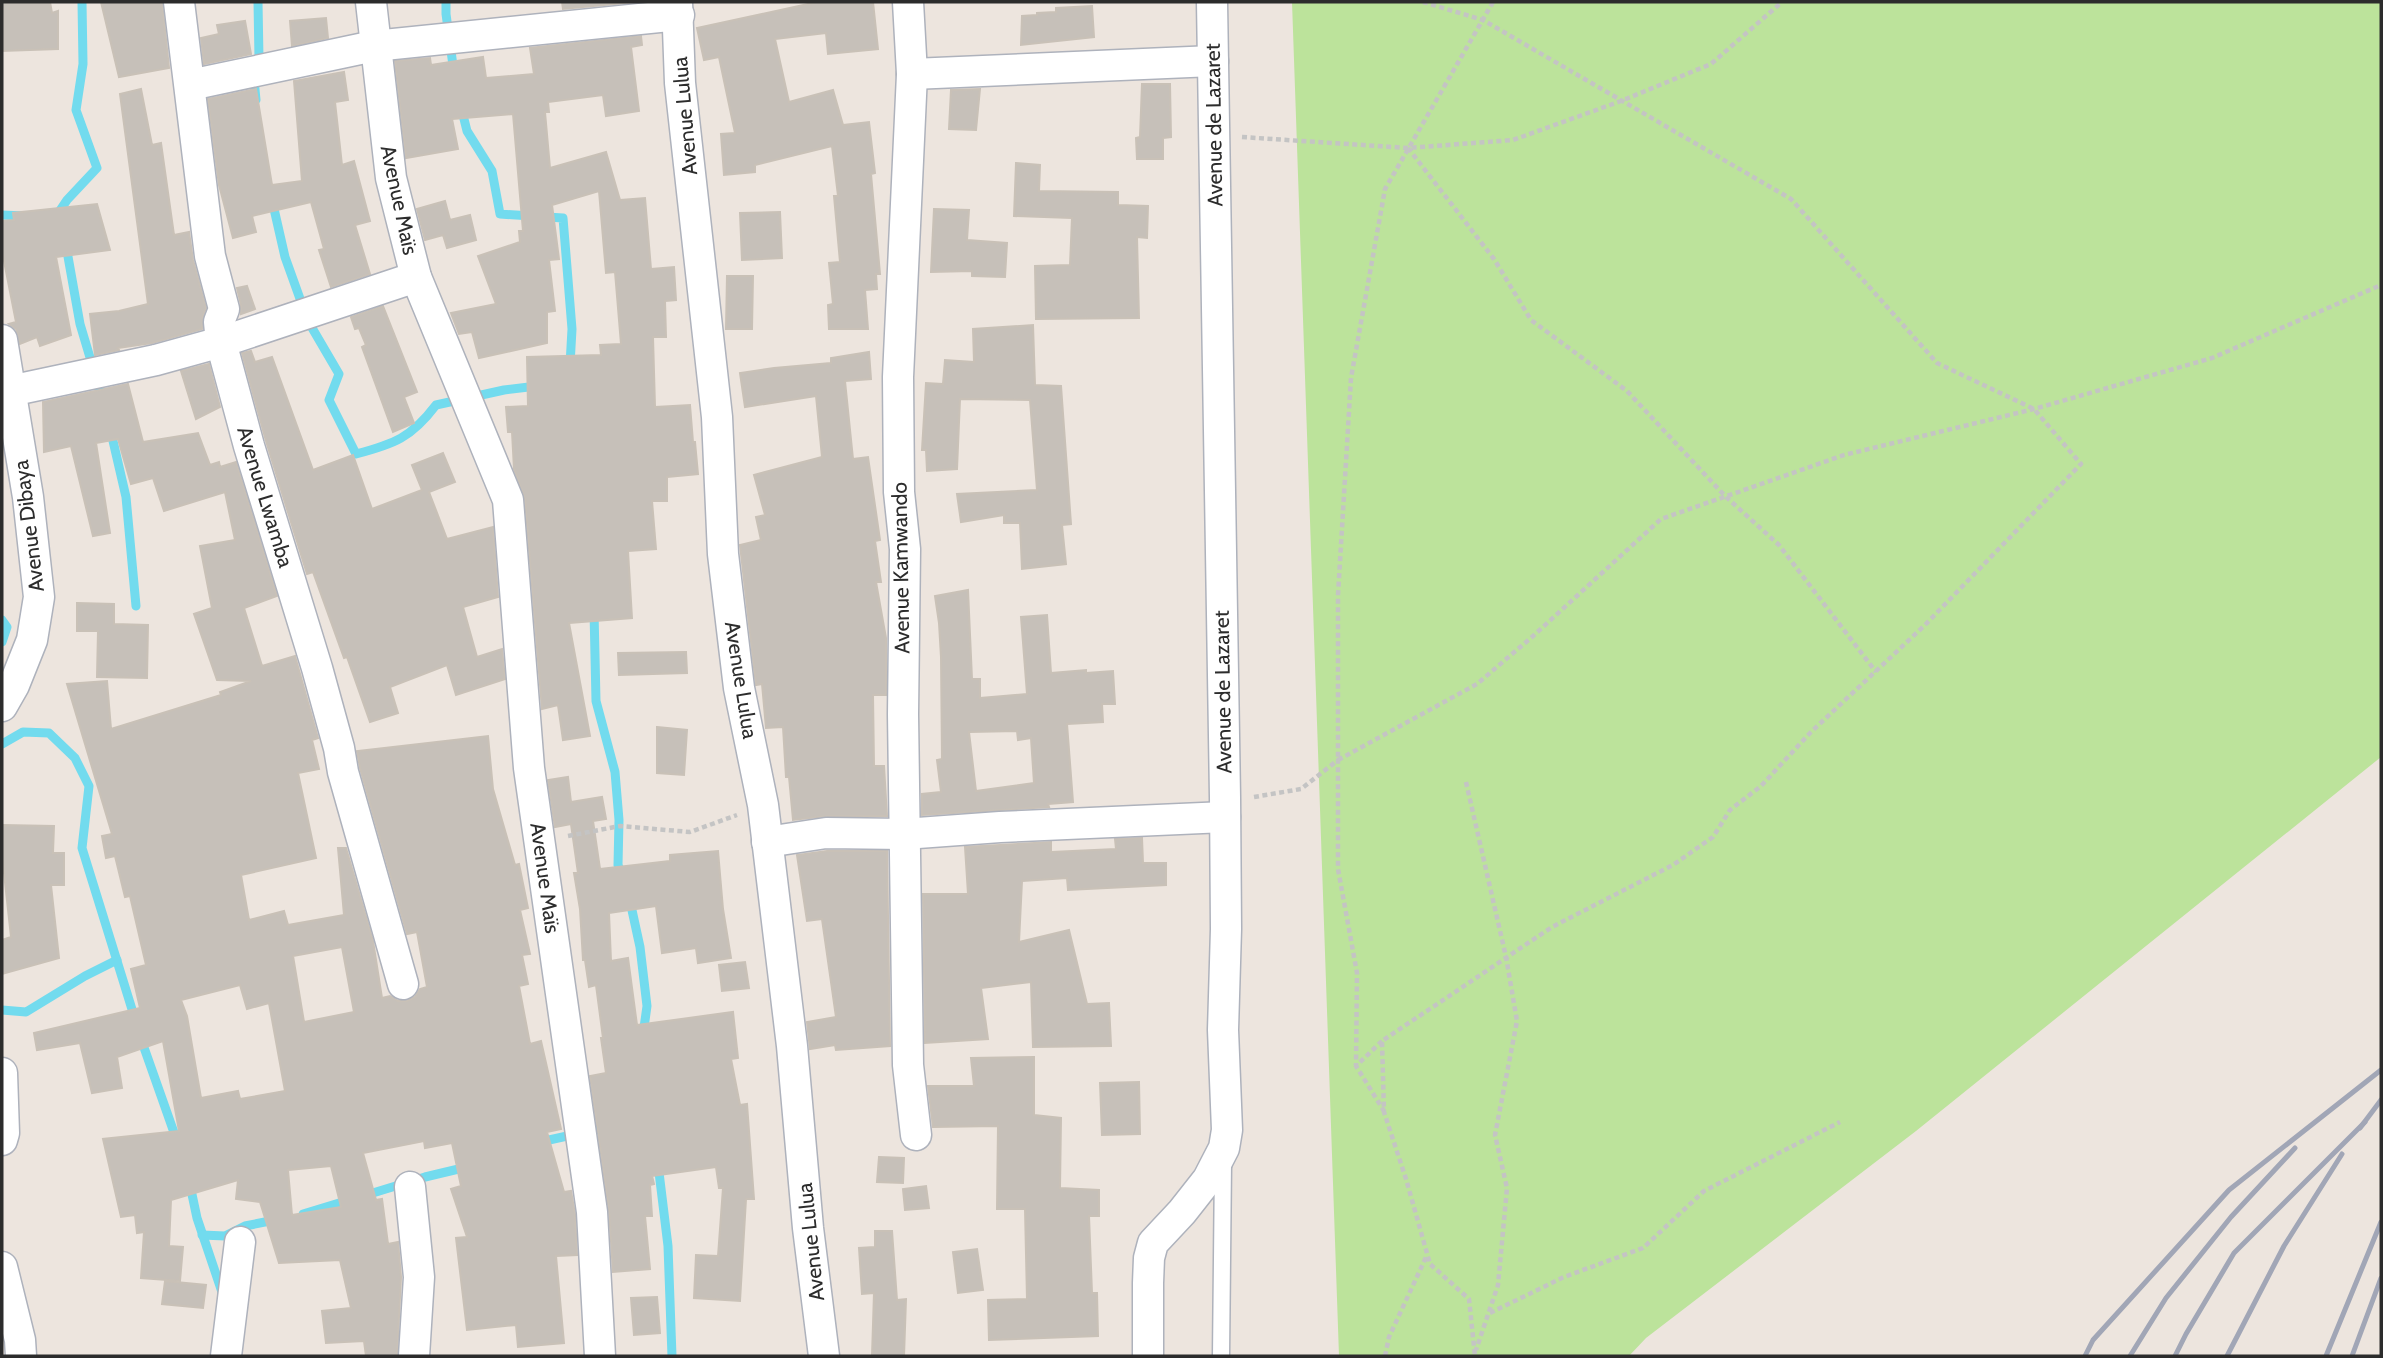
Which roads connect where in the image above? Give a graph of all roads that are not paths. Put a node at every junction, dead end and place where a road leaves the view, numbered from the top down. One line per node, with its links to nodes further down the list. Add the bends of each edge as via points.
1 (179, 2): 9 (street, Avenue Lwamba)
2 (371, 2): 6 (street, Avenue Maïs)
3 (908, 2): 8 (street, Avenue Kamwando)
4 (1212, 2): 7 (street, Avenue de Lazaret)
5 (678, 9): 6 (street); 17 (street, Avenue Lulua, via 680,83 716,417 723,554 739,688)
6 (374, 46): 9 (street); 10 (street, Avenue Maïs, via 391,178)
7 (1213, 61): 8 (street); 15 (street, Avenue de Lazaret)
8 (912, 74): 16 (street, Avenue Kamwando, via 898,377 905,549)
9 (190, 85): 12 (street, Avenue Lwamba, via 210,256 224,309)
10 (416, 277): 12 (street); 29 (street, Avenue Maïs, via 508,500 529,768 592,1212)
11 (2, 340): 13 (street, Avenue Dibaya)
12 (221, 342): 13 (street); 18 (street, Avenue Lwamba)
13 (10, 391): 14 (street, Avenue Dibaya, via 39,597 33,640)
14 (2, 706)
15 (1225, 807): 16 (street); 22 (street, Avenue de Lazaret)
16 (905, 834): 17 (street, via 826,832); 20 (street, Avenue Kamwando, via 908,1065)
17 (767, 842): 30 (street, Avenue Lulua)
18 (403, 984)
19 (2, 1073): 21 (street)
20 (916, 1135)
21 (2, 1140)
22 (1224, 1148): 31 (street, Avenue de Lazaret, via 1208,1179 1153,1243 1148,1270); 32 (lane)
23 (410, 1187): 28 (street, via 419,1277)
24 (240, 1242): 27 (street)
25 (2, 1266): 26 (street)
26 (21, 1356)
27 (226, 1356)
28 (414, 1356)
29 (600, 1356)
30 (824, 1356)
31 (1148, 1356)
32 (1220, 1356)

